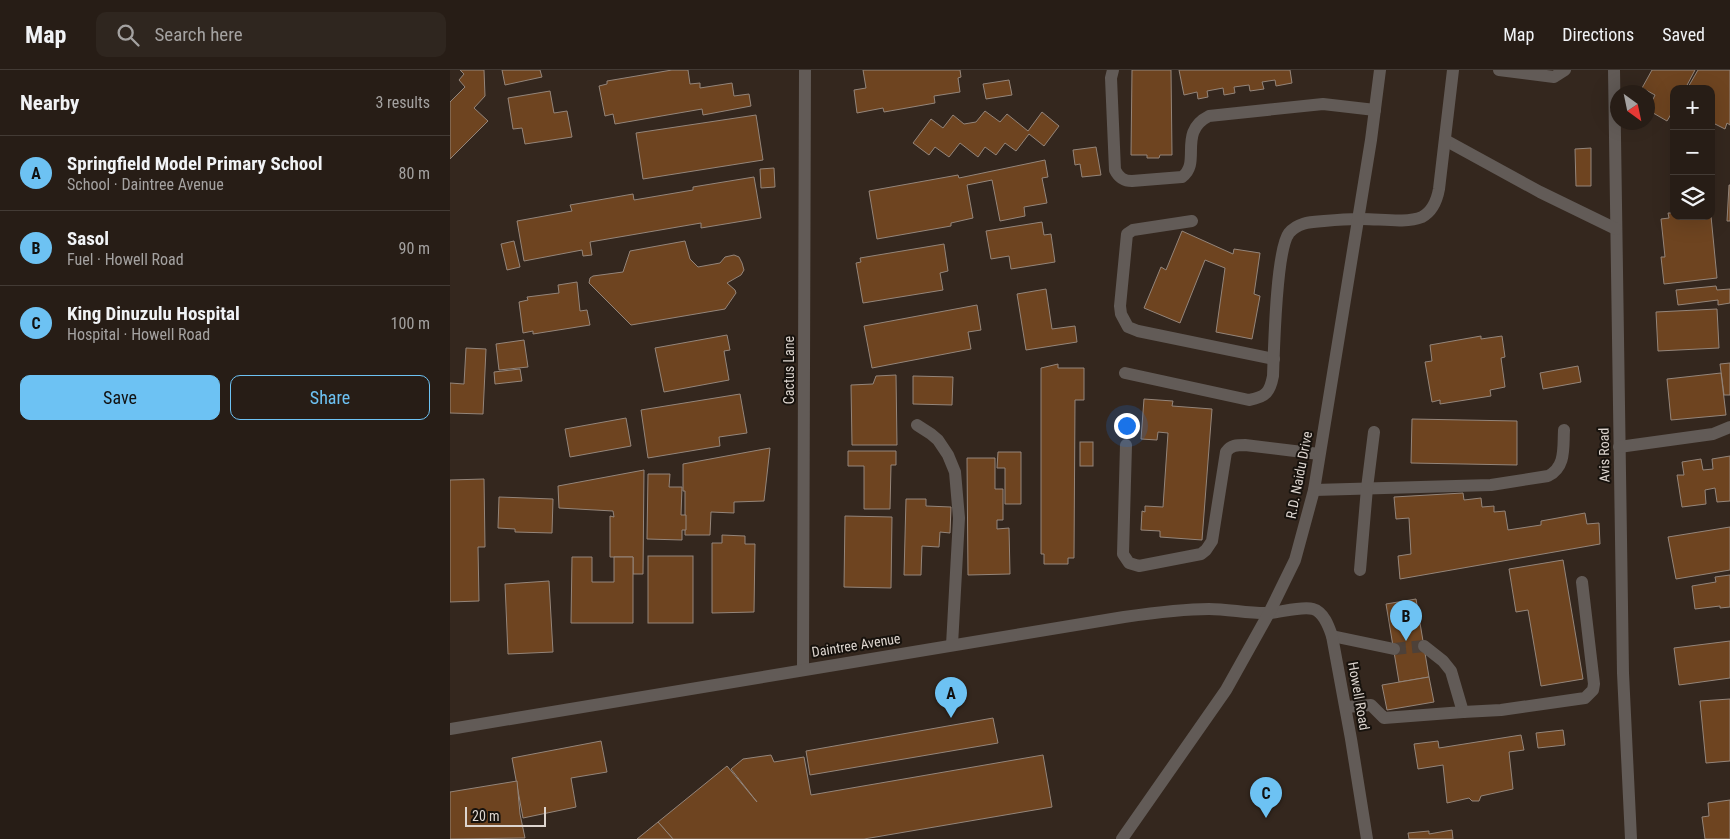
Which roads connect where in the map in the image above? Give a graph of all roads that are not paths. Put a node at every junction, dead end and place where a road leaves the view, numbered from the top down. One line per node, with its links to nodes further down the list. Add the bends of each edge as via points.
1 (805, 70): 31 (street, Cactus Lane)
2 (1113, 70): 8 (street, via 1115,170 1125,181 1182,177 1190,165 1194,128 1209,116 1323,104)
3 (1380, 70): 8 (street, R.D. Naidu Drive)
4 (1453, 70): 9 (street)
5 (1499, 70): 6 (street, via 1554,77)
6 (1566, 70)
7 (1614, 70): 12 (street, Avis Road)
8 (1375, 110): 10 (street, R.D. Naidu Drive)
9 (1446, 140): 10 (street, via 1437,200 1424,216 1413,220); 12 (street)
10 (1358, 219): 13 (street, via 1306,222 1290,233 1282,259); 21 (street, R.D. Naidu Drive)
11 (1192, 221): 13 (street, via 1133,230 1127,234 1120,306 1128,327)
12 (1616, 229): 20 (street, Avis Road)
13 (1274, 359): 14 (street, via 1270,389 1261,398 1250,400)
14 (1125, 373)
15 (917, 425): 28 (street, via 938,440 955,472 959,518)
16 (1730, 427): 20 (street, via 1713,434)
17 (1564, 430): 22 (street, via 1563,461 1548,476 1491,485)
18 (1374, 432): 22 (street)
19 (1126, 445): 21 (street, via 1124,554 1129,563 1139,566 1200,554 1210,546 1229,448 1245,445)
20 (1619, 448): 37 (street, Avis Road, via 1623,673)
21 (1320, 454): 23 (street, R.D. Naidu Drive)
22 (1367, 488): 23 (street); 24 (street)
23 (1314, 490): 26 (street, R.D. Naidu Drive, via 1296,560)
24 (1360, 570)
25 (1582, 582): 33 (street, via 1594,684 1585,698)
26 (1269, 613): 27 (street, Howell Road, via 1313,609 1322,615); 28 (street, Daintree Avenue, via 1210,609 1162,612); 35 (street, R.D. Naidu Drive, via 1226,690)
27 (1332, 636): 30 (street); 32 (street, Howell Road)
28 (952, 645): 31 (street, Daintree Avenue)
29 (1424, 646): 33 (street, via 1451,671)
30 (1394, 649)
31 (803, 669): 34 (street, Daintree Avenue)
32 (1346, 708): 33 (street, via 1371,705 1384,718); 36 (street, Howell Road)
33 (1463, 712)
34 (450, 729)
35 (1122, 839)
36 (1367, 839)
37 (1631, 839)

